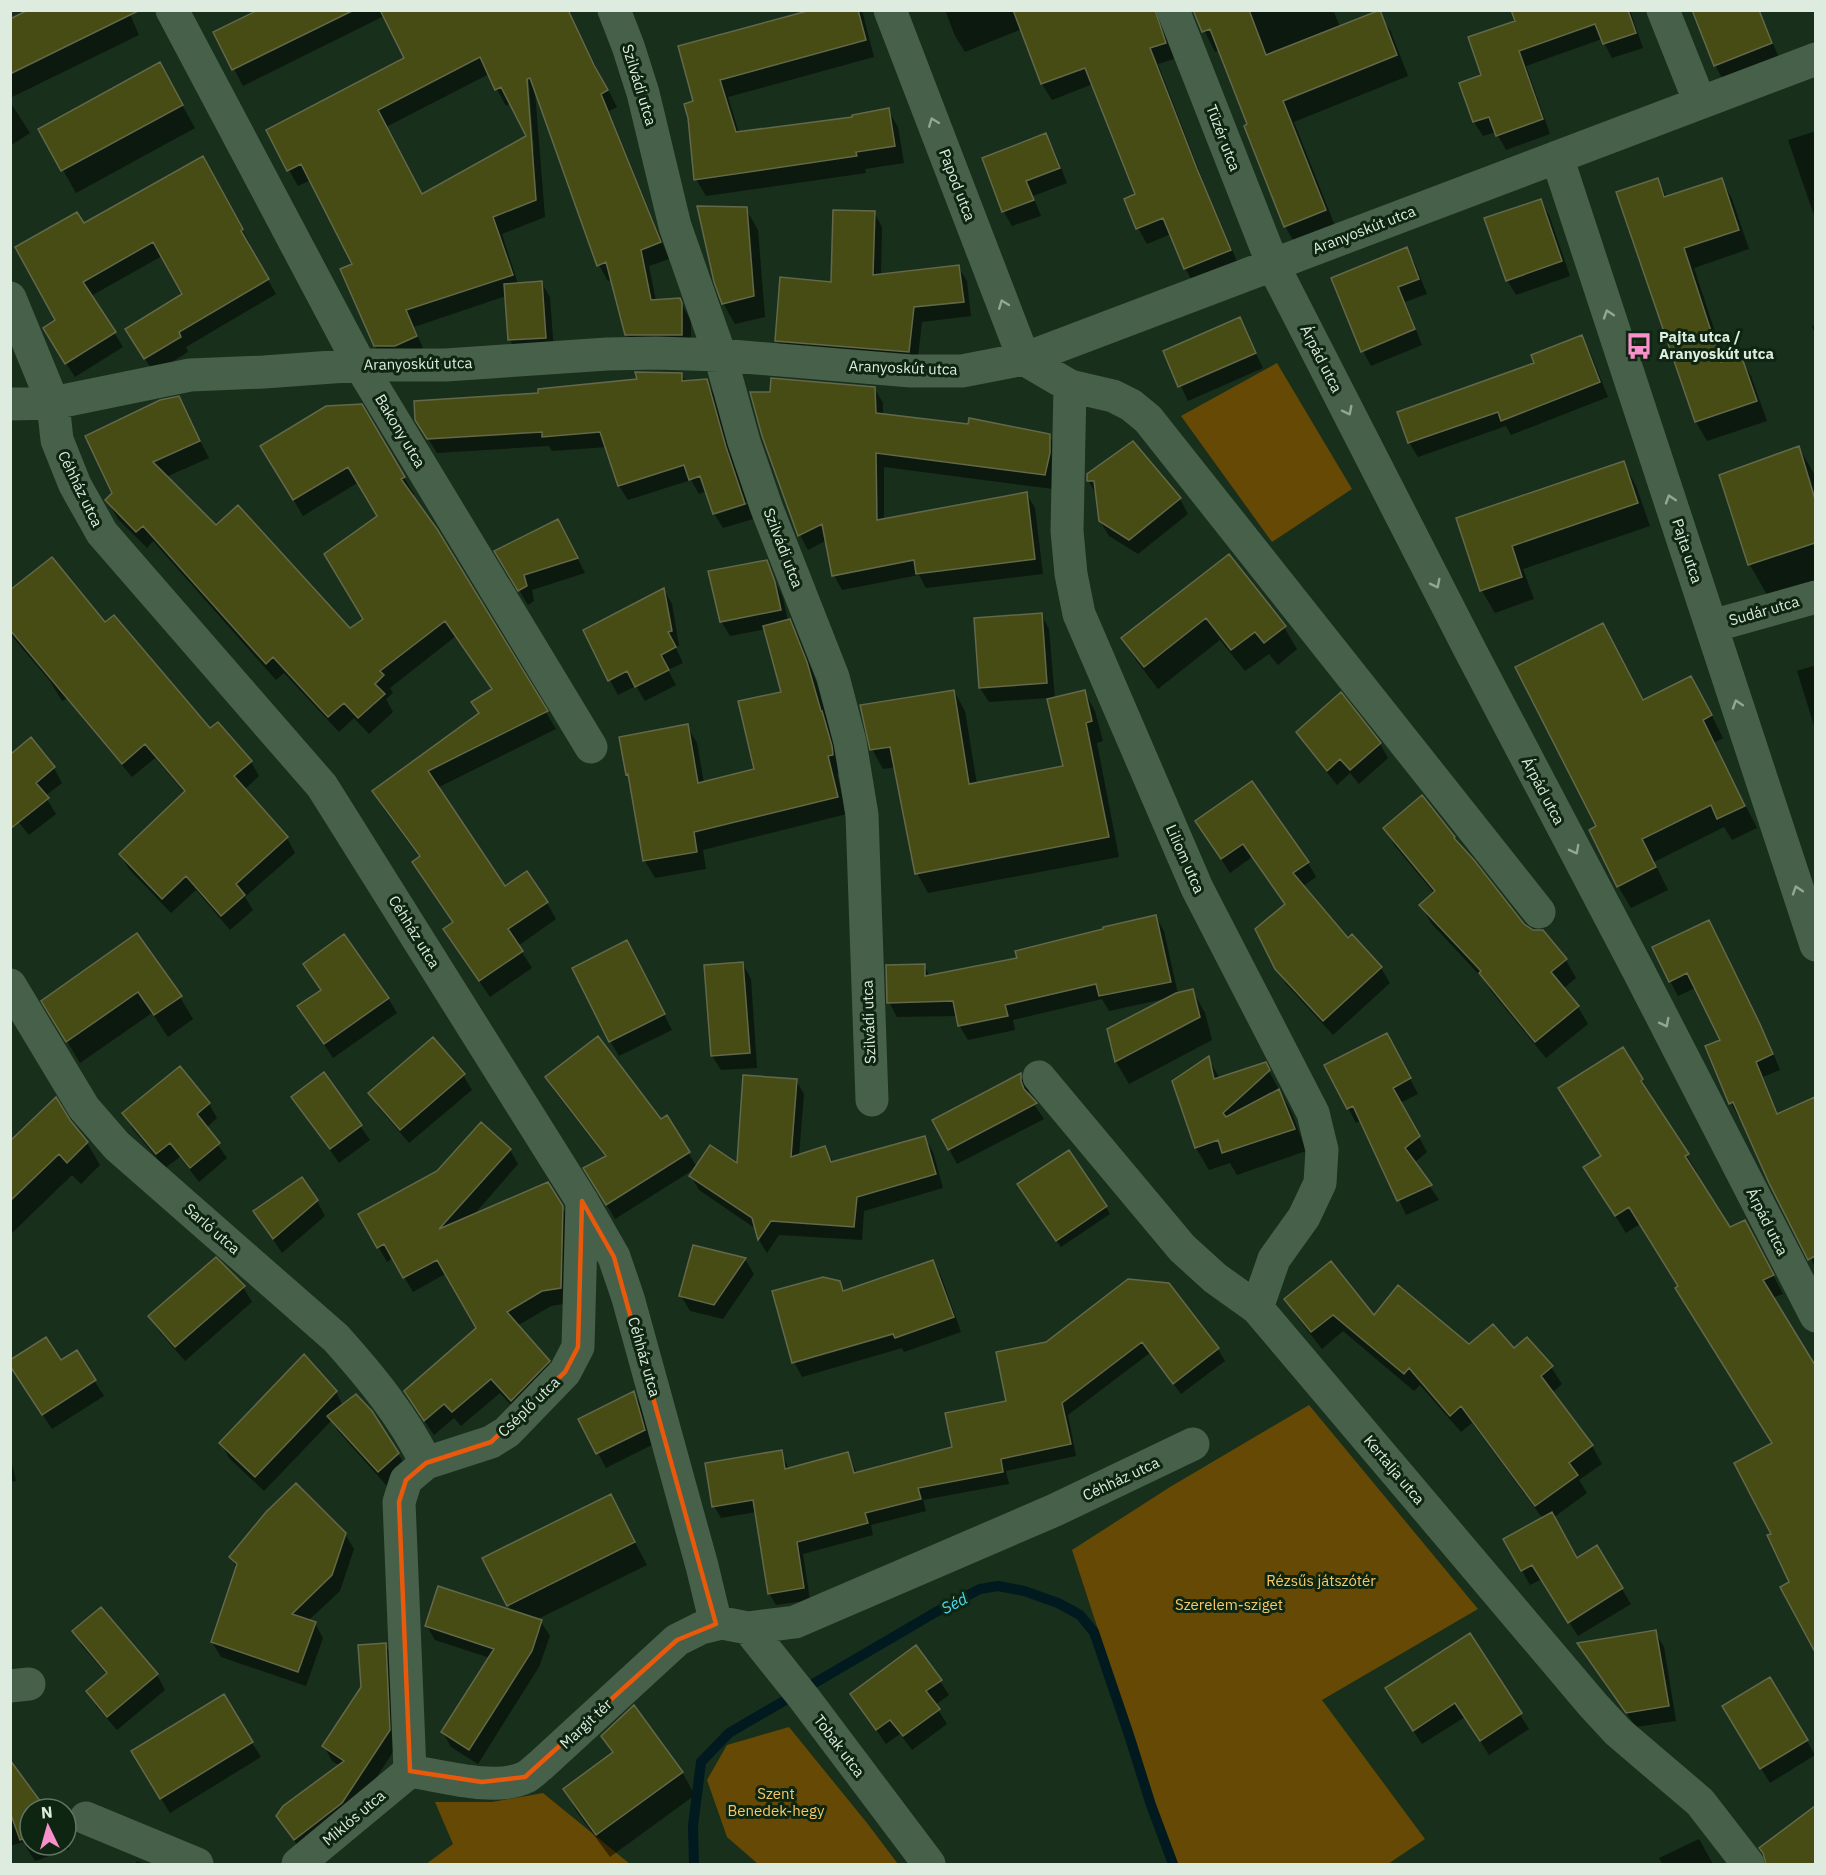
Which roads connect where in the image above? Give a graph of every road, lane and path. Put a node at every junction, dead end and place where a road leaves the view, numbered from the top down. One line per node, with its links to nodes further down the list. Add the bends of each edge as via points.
1 (172, 10): 13 (street, Bakony utca)
2 (614, 10): 11 (street, Szilvádi utca, via 643,93 675,226)
3 (890, 10): 12 (street, Papod utca, one-way to 3)
4 (1173, 10): 9 (street, Tüzér utca)
5 (1663, 10): 7 (street)
6 (1815, 59): 7 (street, Aranyoskút utca)
7 (1700, 103): 8 (street, Aranyoskút utca)
8 (1557, 157): 9 (street, Aranyoskút utca); 18 (street, Pajta utca, one-way to 8)
9 (1273, 265): 12 (street, Aranyoskút utca); 27 (street, Árpád utca, one-way to 27)
10 (10, 298): 15 (street, Céhház utca)
11 (720, 355): 12 (street, Aranyoskút utca, via 911,371 962,371); 13 (street, Aranyoskút utca, via 616,354 446,366); 24 (street, Szilvádi utca, via 744,442 833,677 850,742 862,815)
12 (1024, 359): 14 (street)
13 (360, 365): 15 (street, Aranyoskút utca, via 190,375); 19 (street, Bakony utca)
14 (1070, 386): 20 (street, via 1113,396 1148,419); 26 (street, Liliom utca, via 1067,531 1079,614 1197,888 1312,1113 1322,1150 1320,1183 1304,1217 1274,1259)
15 (53, 403): 16 (street, Aranyoskút utca); 25 (street, Céhház utca, via 57,440 75,485 102,533 322,786)
16 (10, 404)
17 (1815, 597): 18 (street, Sudár utca)
18 (1712, 626): 21 (street, Pajta utca, one-way to 18)
19 (591, 747)
20 (1539, 912)
21 (1815, 945)
22 (10, 985): 29 (street, Sarló utca, via 84,1108 117,1146 336,1338 367,1372 415,1440)
23 (1039, 1077): 26 (street, Kertalja utca, via 1182,1248)
24 (872, 1100)
25 (582, 1201): 29 (street, Cséplő utca, via 578,1347 565,1372 507,1432 491,1442); 30 (street, Céhház utca, via 614,1257 627,1298)
26 (1257, 1308): 37 (street, Kertalja utca, via 1593,1705 1618,1732 1700,1802)
27 (1815, 1316)
28 (1193, 1444): 31 (street, Céhház utca, via 1054,1510 795,1622)
29 (426, 1463): 32 (street, Cséplő utca, via 406,1480 399,1502)
30 (716, 1624): 31 (street, Margit tér); 32 (street, Margit tér, via 677,1640 525,1777 504,1783 482,1782)
31 (748, 1628): 36 (street, Tobak utca)
32 (410, 1771): 35 (street, Miklós utca)
33 (86, 1818): 34 (street)
34 (197, 1864)
35 (298, 1864)
36 (929, 1864)
37 (1748, 1864)

